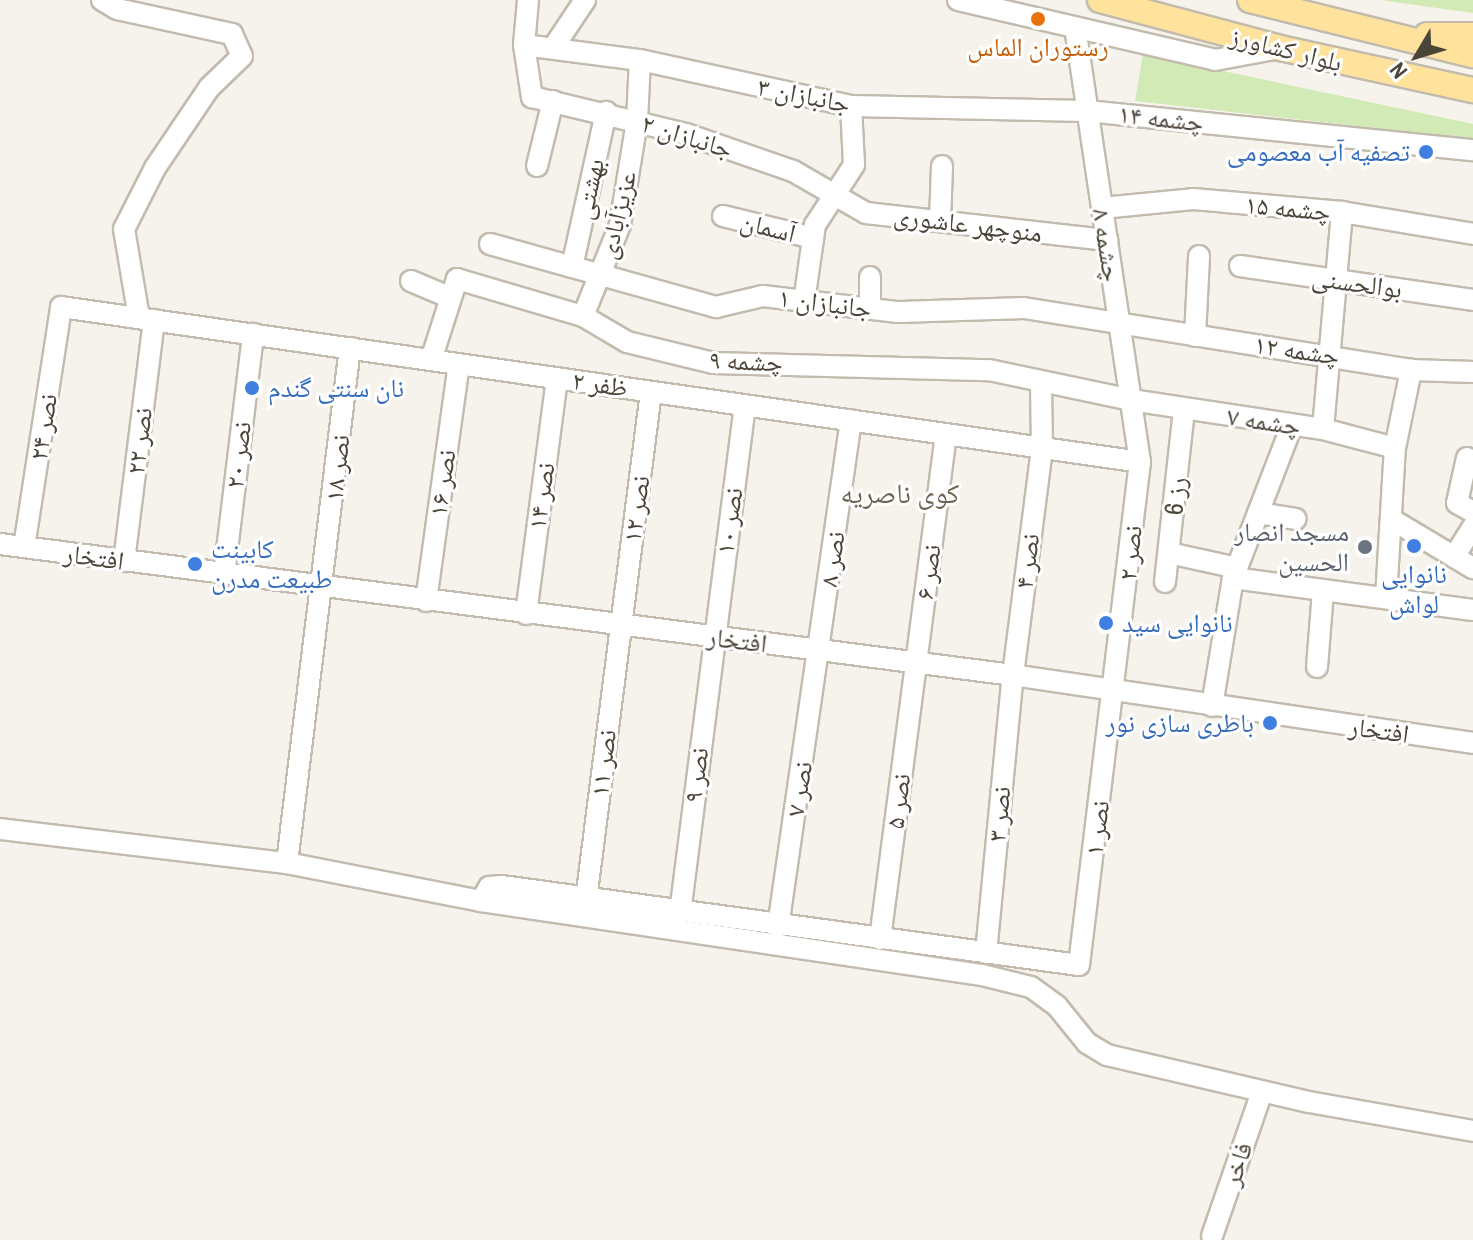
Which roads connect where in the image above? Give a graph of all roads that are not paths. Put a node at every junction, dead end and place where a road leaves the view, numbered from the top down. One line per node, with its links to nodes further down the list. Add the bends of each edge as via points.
1 (102, 0): 46 (street, نصر ۲۲, via 117,9 232,34 242,56 209,88 155,168 124,229)
2 (528, 0): 10 (street)
3 (585, 0): 11 (street)
4 (958, 0): 7 (street)
5 (1100, 0): 12 (main road, بلوار کشاورز)
6 (1250, 0): 9 (main road, بلوار کشاورز)
7 (1075, 28): 12 (street, via 1215,60); 18 (street, چشمه ۸)
8 (1473, 35): 9 (main road)
9 (1380, 36): 13 (main road, بلوار کشاورز)
10 (524, 45): 11 (street, جانبازان ۳); 16 (street, جانبازان ۲, via 532,97)
11 (553, 48): 14 (street, جانبازان ۳)
12 (1280, 48): 15 (main road, بلوار کشاورز)
13 (1473, 55)
14 (640, 60): 17 (street, جانبازان ۳); 20 (street, عزیزآبادی)
15 (1470, 91)
16 (553, 101): 19 (street, جانبازان ۲); 22 (street)
17 (851, 106): 18 (street, جانبازان ۳); 24 (street, via 854,165)
18 (1087, 111): 21 (street, چشمه ۱۴); 25 (street, چشمه ۸)
19 (606, 112): 20 (street, جانبازان ۲); 35 (street, بهشتی)
20 (637, 121): 24 (street, جانبازان ۲, via 793,171); 36 (street, عزیزآبادی, via 620,225)
21 (1473, 150)
22 (537, 166)
23 (942, 166): 28 (street)
24 (835, 195): 28 (street, منوچهر عاشوری, via 866,213); 30 (street, via 822,210)
25 (1102, 208): 26 (street, چشمه ۱۵, via 1193,199); 31 (street, چشمه ۸)
26 (1342, 212): 29 (street, چشمه ۱۵); 39 (street)
27 (723, 216): 30 (street, آسمان)
28 (940, 221): 31 (street, منوچهر عاشوری)
29 (1473, 234)
30 (813, 238): 42 (street)
31 (1107, 240): 47 (street, چشمه ۸)
32 (490, 244): 35 (street, جانبازان ۱)
33 (1199, 256): 49 (street)
34 (1240, 266): 39 (street, بوالحسنی)
35 (572, 267): 36 (street, جانبازان ۱)
36 (602, 275): 42 (street, جانبازان ۱, via 716,307 763,296); 45 (street, عزیزآبادی)
37 (870, 277): 44 (street)
38 (411, 281): 40 (street)
39 (1340, 281): 41 (street, بوالحسنی); 51 (street)
40 (451, 298): 45 (street, چشمه ۹, via 457,279); 52 (street)
41 (1473, 300)
42 (804, 302): 44 (street, جانبازان ۱)
43 (61, 307): 46 (street, ظفر ۲); 76 (street, نصر ۲۴)
44 (870, 309): 47 (street, جانبازان ۱, via 1024,308)
45 (583, 316): 57 (street, چشمه ۹, via 627,342 713,363 989,370)
46 (146, 319): 48 (street, ظفر ۲); 79 (street, نصر ۲۲)
47 (1120, 327): 49 (street, چشمه ۱۲); 59 (street, چشمه ۸)
48 (253, 334): 50 (street, ظفر ۲); 82 (street, نصر ۲۰)
49 (1195, 336): 51 (street, چشمه ۱۲)
50 (350, 348): 52 (street, ظفر ۲); 84 (street, نصر ۱۸)
51 (1332, 353): 54 (street, چشمه ۱۲); 64 (street)
52 (431, 360): 53 (street, ظفر ۲)
53 (459, 364): 56 (street, ظفر ۲); 87 (street, نصر ۱۶)
54 (1411, 370): 55 (street, چشمه ۱۲); 67 (street)
55 (1473, 372)
56 (557, 378): 58 (street, ظفر ۲); 89 (street, نصر ۱۴)
57 (1041, 382): 59 (street, چشمه ۹); 66 (street, نصر ۴)
58 (651, 392): 60 (street, ظفر ۲); 90 (street, نصر ۱۲)
59 (1131, 400): 61 (street, چشمه ۷); 69 (street, چشمه ۸)
60 (745, 405): 62 (street, ظفر ۲); 91 (street, نصر ۱۰)
61 (1184, 409): 63 (street, چشمه ۷); 77 (street, رز 6)
62 (851, 420): 65 (street, ظفر ۲); 92 (street, نصر ۸)
63 (1292, 425): 64 (street, چشمه ۷); 71 (street)
64 (1323, 429): 67 (street, چشمه ۷)
65 (946, 434): 66 (street, ظفر ۲); 93 (street, نصر ۶)
66 (1042, 448): 69 (street, ظفر ۲); 95 (street, نصر ۴)
67 (1395, 448): 73 (street)
68 (1467, 458): 70 (street, via 1457,503)
69 (1140, 462): 96 (street, نصر ۲)
70 (1473, 512)
71 (1258, 513): 72 (street); 81 (street)
72 (1296, 519)
73 (1391, 519): 78 (street); 86 (street)
74 (1473, 526): 78 (street)
75 (0, 544): 76 (street, افتخار)
76 (24, 547): 79 (street, افتخار)
77 (1169, 553): 81 (street); 83 (street, رز 6)
78 (1454, 557): 80 (street)
79 (124, 561): 82 (street, افتخار)
80 (1473, 568)
81 (1235, 573): 85 (street); 97 (street)
82 (224, 575): 84 (street, افتخار)
83 (1165, 582)
84 (323, 589): 87 (street, افتخار); 100 (street, نصر ۱۸)
85 (1323, 590): 86 (street); 94 (street)
86 (1386, 598): 88 (street)
87 (426, 601): 89 (street, افتخار)
88 (1473, 610)
89 (526, 614): 90 (street, افتخار)
90 (620, 626): 91 (street, افتخار); 101 (street, نصر ۱۱)
91 (712, 637): 92 (street, افتخار); 103 (street, نصر ۹)
92 (820, 651): 93 (street, افتخار); 104 (street, نصر ۷)
93 (915, 662): 95 (street, افتخار); 105 (street, نصر ۵)
94 (1317, 667)
95 (1013, 675): 96 (street, افتخار); 106 (street, نصر ۳)
96 (1115, 691): 97 (street, افتخار); 106 (street, نصر ۱, via 1079,965)
97 (1212, 706): 98 (street, افتخار)
98 (1473, 743)
99 (0, 829): 100 (street)
100 (287, 863): 102 (street)
101 (586, 900): 102 (street, via 502,886 489,887); 103 (street)
102 (481, 901): 107 (street, via 1007,981 1031,987 1057,1006 1087,1043 1107,1055)
103 (680, 913): 104 (street)
104 (778, 927): 105 (street)
105 (880, 939): 106 (street)
106 (986, 953)
107 (1262, 1092): 108 (street); 109 (street, فاخر)
108 (1473, 1131)
109 (1212, 1236)

